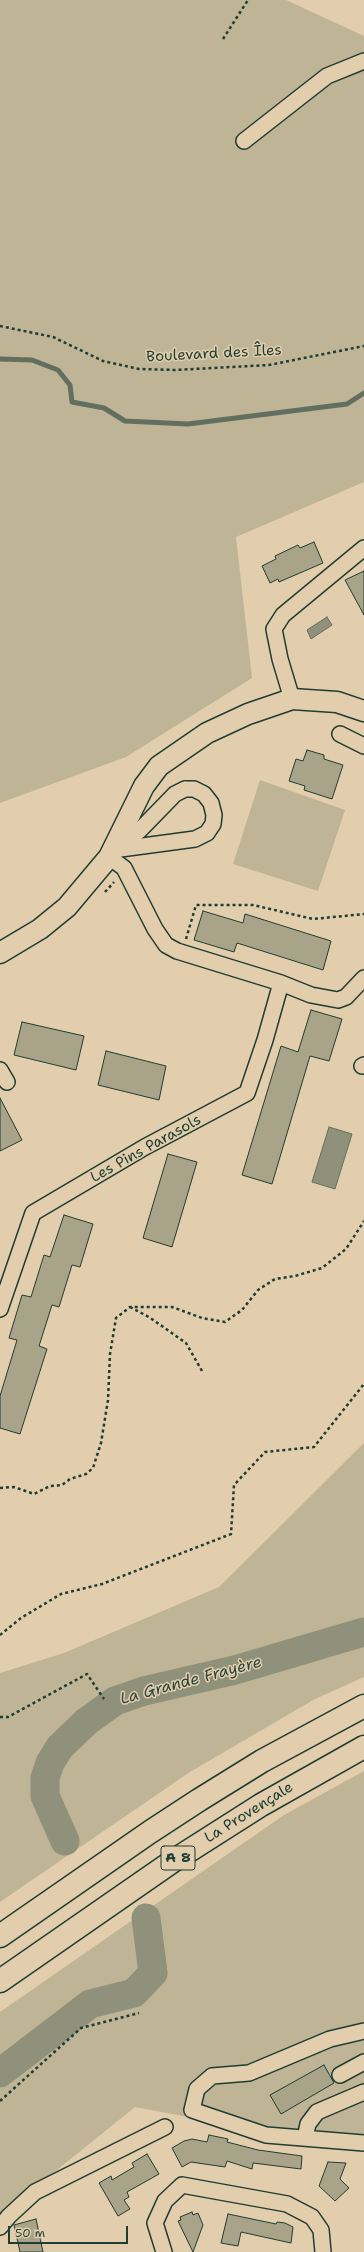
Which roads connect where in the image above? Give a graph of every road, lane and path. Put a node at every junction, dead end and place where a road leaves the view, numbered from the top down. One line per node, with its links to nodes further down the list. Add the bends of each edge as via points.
1 (248, 0): 2 (path)
2 (223, 39)
3 (364, 61): 4 (street, via 327,76)
4 (244, 141)
5 (0, 326): 6 (path, Boulevard des Îles, via 53,337 103,361 139,370 268,365)
6 (364, 346)
7 (364, 548): 8 (street, via 283,615 274,629)
8 (292, 699): 9 (main road, via 337,702); 12 (main road, via 248,714 207,733 159,766 144,786)
9 (364, 711)
10 (340, 734): 11 (street)
11 (364, 746)
12 (111, 854): 12 (street, via 139,831 175,794 185,789 194,789 204,794 211,803 213,824 207,833 195,839); 14 (street, via 124,868 166,945); 15 (main road, via 67,906 40,929)
13 (364, 914): 14 (path, via 313,919 253,905 196,905)
14 (182, 953): 17 (street)
15 (0, 954)
16 (364, 978): 17 (street, via 346,997 338,1000)
17 (280, 983): 20 (street, Les Pins Parasols, via 265,1040 247,1093 145,1147 33,1213)
18 (364, 1221): 19 (path, via 346,1249 322,1268 275,1279 258,1290 242,1310 224,1322 202,1318 172,1307)
19 (130, 1307): 21 (path, via 186,1343); 23 (path, via 116,1318 110,1354 108,1400 101,1443 93,1468 62,1485 50,1486 34,1494 14,1487)
20 (0, 1309)
21 (202, 1371)
22 (364, 1384): 24 (path, via 314,1446 265,1452 234,1485 231,1534 102,1584 60,1594 21,1618)
23 (0, 1488)
24 (0, 1635)
25 (104, 1699): 27 (path, via 87,1674 8,1717)
26 (364, 1706): 29 (highway, A 8, via 262,1761 199,1800)
27 (0, 1717)
28 (364, 1747): 30 (highway, La Provençale / A 8, via 261,1804 166,1866)
29 (0, 1936)
30 (0, 1981)
31 (139, 2013): 36 (path, via 81,2028)
32 (364, 2031): 38 (street, via 330,2039 249,2073 212,2076 197,2090 192,2110 266,2135)
33 (364, 2062): 34 (street)
34 (340, 2075)
35 (364, 2092): 38 (street, via 317,2112 308,2124)
36 (0, 2101)
37 (165, 2126): 40 (street, via 35,2192 8,2216)
38 (305, 2138): 39 (street)
39 (364, 2143)
40 (0, 2227)
41 (164, 2252): 42 (street, via 155,2223 165,2201 182,2185 286,2204 312,2217 321,2230)
42 (323, 2252)

